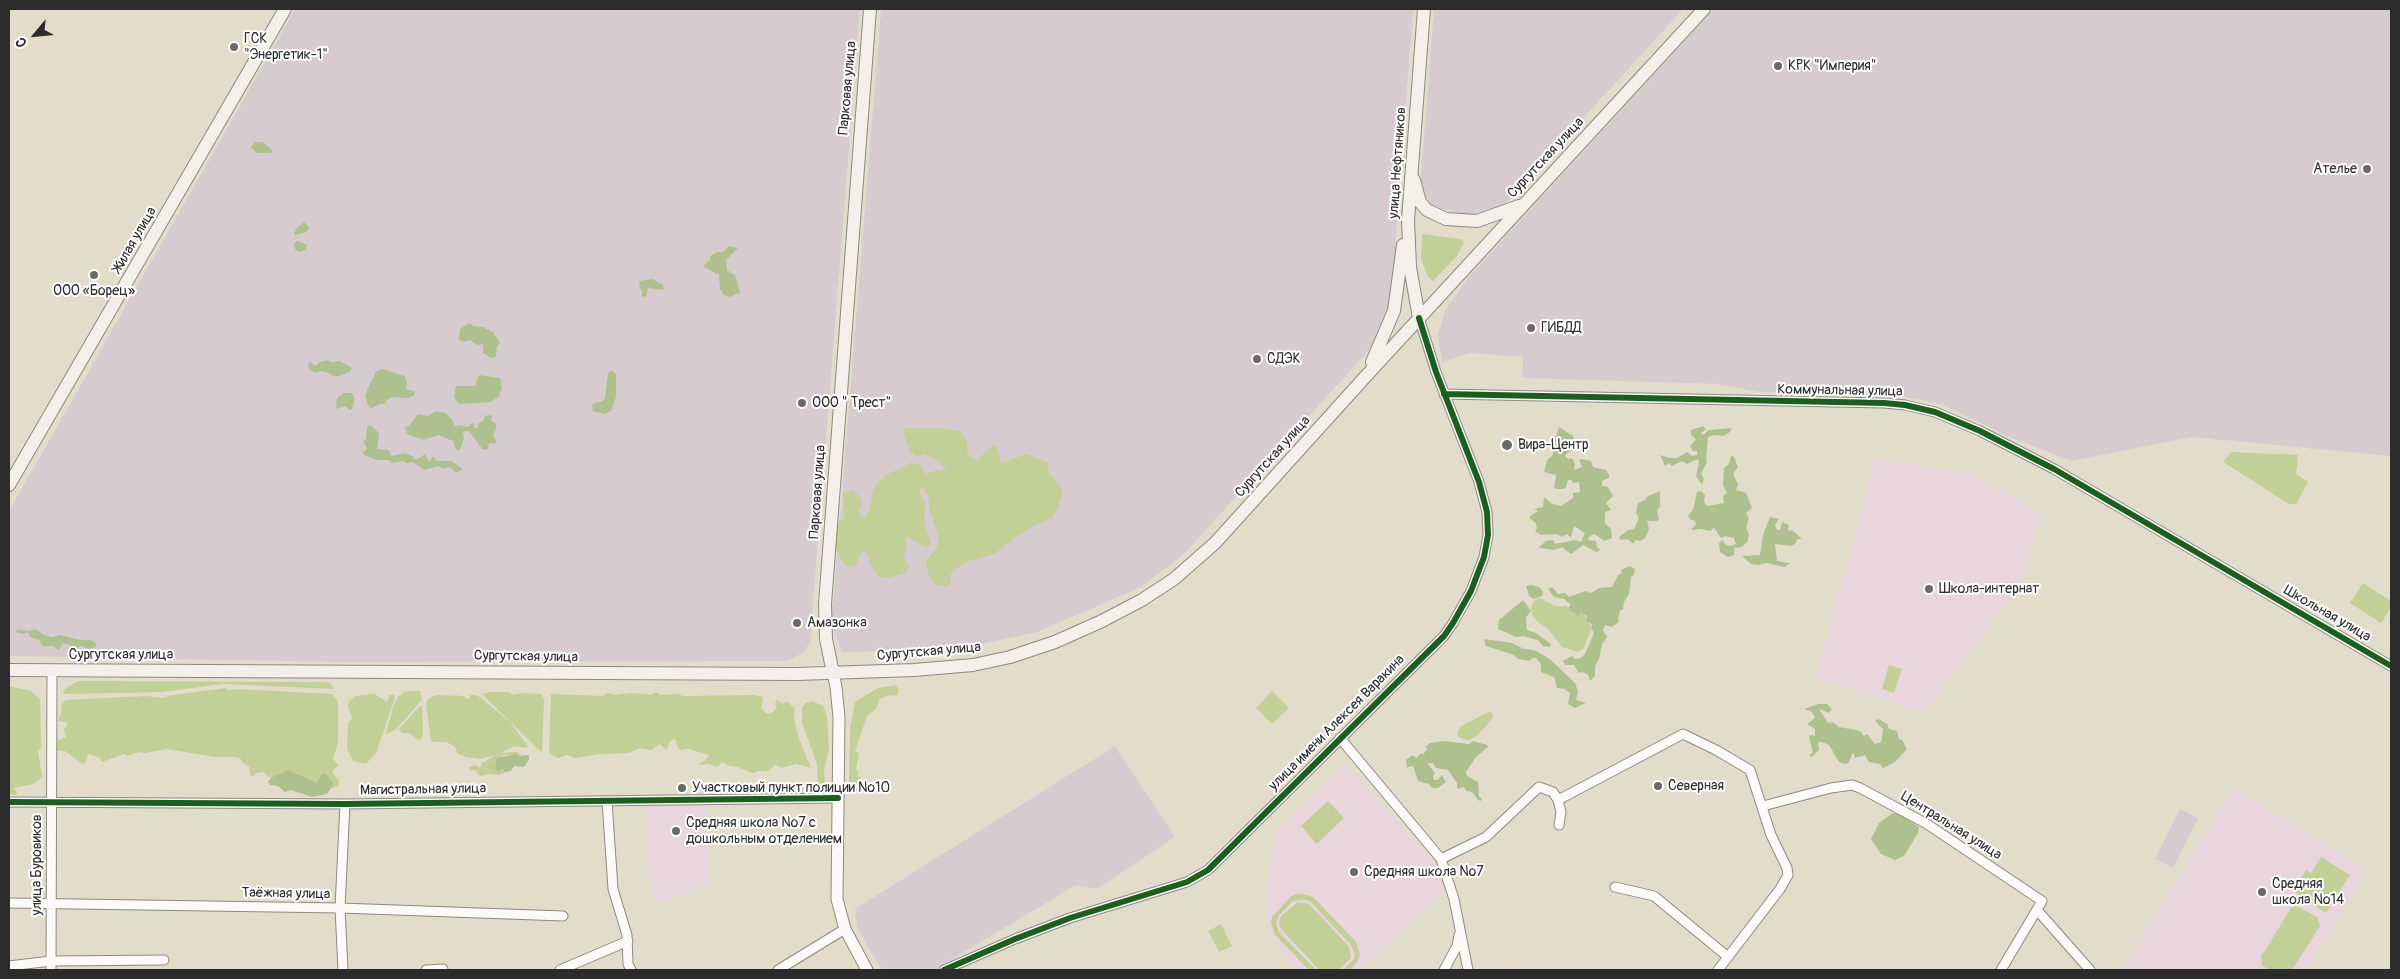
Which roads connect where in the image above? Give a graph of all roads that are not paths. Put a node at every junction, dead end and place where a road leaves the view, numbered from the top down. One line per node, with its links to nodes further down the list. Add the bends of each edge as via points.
1 (285, 9): 11 (main road, Жилая улица)
2 (870, 9): 16 (main road, Парковая улица, via 825,604 826,639)
3 (1424, 9): 5 (main road, улица Нефтяников)
4 (1704, 9): 7 (main road, Сургутская улица)
5 (1412, 166): 6 (main road, улица Нефтяников); 7 (main road, via 1420,202 1427,210 1446,218 1477,221)
6 (1409, 193): 8 (main road, улица Нефтяников, via 1410,267); 9 (main road, via 1398,298)
7 (1526, 203): 8 (main road, Сургутская улица)
8 (1419, 318): 9 (main road, Сургутская улица); 10 (street, улица имени Алексея Варакина)
9 (1366, 376): 16 (main road, Сургутская улица, via 1215,543 1174,579 1142,600 1071,636 992,662 948,668)
10 (1444, 394): 12 (street, Коммунальная улица, via 1884,403 1919,407 1980,431 2054,469); 17 (street, улица имени Алексея Варакина, via 1479,482 1487,512 1488,535 1484,556 1462,609 1444,636)
11 (9, 485)
12 (2250, 585): 13 (street, Школьная улица)
13 (2391, 666)
14 (9, 670): 15 (main road, Сургутская улица)
15 (52, 670): 16 (main road, Сургутская улица); 22 (street, улица Буровиков)
16 (833, 673): 18 (street, Парковая улица, via 838,700)
17 (1340, 738): 26 (street); 47 (street, улица имени Алексея Варакина, via 1198,877 1070,918)
18 (838, 798): 20 (street, Магистральная улица); 34 (street, Парковая улица, via 837,896)
19 (1558, 800): 24 (street, via 1683,734 1750,770); 25 (street, via 1561,812); 26 (street, via 1553,792 1539,788 1486,837)
20 (607, 801): 23 (street, Магистральная улица); 35 (street, via 613,889)
21 (9, 802): 22 (street, Магистральная улица)
22 (51, 802): 23 (street, Магистральная улица); 29 (street, улица Буровиков)
23 (345, 804): 30 (street)
24 (1763, 806): 31 (street, Центральная улица, via 1830,788 1860,788 1921,821 2042,901); 36 (street, via 1788,876)
25 (1559, 825)
26 (1441, 859): 33 (street)
27 (1615, 887): 36 (street, via 1654,896)
28 (9, 903): 29 (street, Таёжная улица)
29 (51, 903): 30 (street, Таёжная улица); 39 (street, улица Буровиков)
30 (340, 908): 32 (street, Таёжная улица); 41 (street)
31 (2037, 910): 51 (street); 52 (street)
32 (563, 916)
33 (1459, 925): 48 (street, via 1457,946); 49 (street)
34 (845, 928): 45 (street); 46 (street, Парковая улица)
35 (628, 941): 43 (street); 44 (street)
36 (1728, 957): 50 (street)
37 (164, 960): 39 (street)
38 (9, 966): 39 (street)
39 (51, 966)
40 (443, 969): 42 (street)
41 (343, 970)
42 (426, 970)
43 (560, 970)
44 (631, 970)
45 (778, 970)
46 (867, 970)
47 (944, 970)
48 (1444, 970)
49 (1468, 970)
50 (1718, 970)
51 (2001, 970)
52 (2090, 970)

